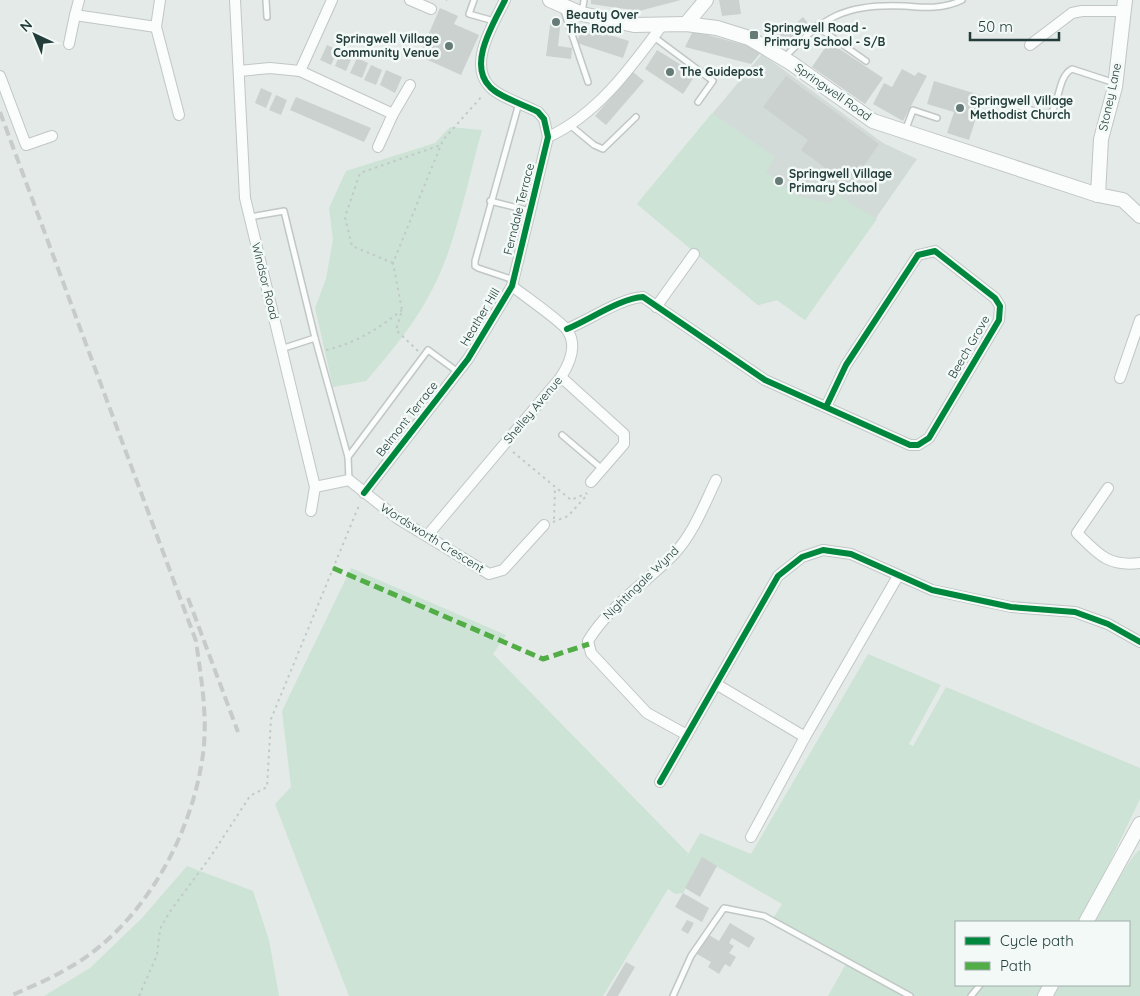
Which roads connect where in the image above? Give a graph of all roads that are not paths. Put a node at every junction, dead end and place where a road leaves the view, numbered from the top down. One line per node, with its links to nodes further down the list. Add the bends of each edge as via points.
1 (79, 0): 15 (street)
2 (160, 0): 21 (street)
3 (235, 0): 27 (street, Windsor Road)
4 (266, 0): 16 (lane)
5 (332, 0): 28 (street)
6 (410, 0): 14 (street)
7 (474, 0): 17 (lane, via 469,14)
8 (505, 0): 17 (street)
9 (706, 0): 19 (main road)
10 (962, 0): 20 (lane, via 928,8 860,7 841,12)
11 (556, 3): 13 (main road, Springwell Road); 30 (lane)
12 (1125, 6): 24 (street, via 1072,13); 31 (main road, Stoney Lane)
13 (583, 7): 18 (main road, Springwell Road, via 634,25)
14 (431, 9)
15 (75, 15): 21 (street); 23 (street)
16 (267, 17)
17 (495, 21): 33 (street, via 480,63 482,75 490,88)
18 (663, 24): 19 (main road, Springwell Road); 22 (street)
19 (686, 24): 25 (main road, Springwell Road, via 716,28 749,38)
20 (816, 26): 25 (lane); 26 (lane)
21 (156, 27): 37 (street)
22 (653, 37): 34 (lane, via 713,81); 40 (street, via 584,116)
23 (69, 44)
24 (1030, 45)
25 (784, 59): 41 (main road, Springwell Road, via 873,121)
26 (866, 61)
27 (239, 71): 28 (street, via 270,68); 49 (street, Windsor Road, via 245,198)
28 (300, 71): 36 (street)
29 (0, 76): 42 (street, via 26,145)
30 (588, 82)
31 (1115, 83): 35 (lane, via 1072,69 1067,71 1051,113 1044,114); 45 (main road, Stoney Lane, via 1101,139)
32 (410, 85): 36 (street)
33 (519, 102): 43 (street, via 544,119); 46 (lane)
34 (698, 102)
35 (1012, 104)
36 (393, 114): 44 (street)
37 (179, 116)
38 (636, 117): 40 (lane, via 603,149)
39 (937, 118): 41 (lane, via 913,110)
40 (571, 126): 43 (street)
41 (904, 131): 45 (main road, Springwell Road)
42 (52, 136)
43 (548, 137): 47 (street, Ferndale Terrace)
44 (378, 147)
45 (1098, 195): 48 (main road, Springwell Road, via 1123,200)
46 (490, 201): 47 (lane); 51 (lane, via 475,266)
47 (530, 211): 51 (street, Ferndale Terrace)
48 (1140, 216)
49 (250, 218): 55 (lane, via 284,211); 56 (street, Windsor Road)
50 (694, 254): 52 (street)
51 (513, 283): 54 (street); 57 (street, Heather Hill)
52 (656, 307): 54 (street, Beech Grove, via 643,298 631,298); 61 (street, Beech Grove, via 765,380)
53 (1140, 320): 60 (street)
54 (567, 329): 59 (street, Shelley Avenue, via 572,344 571,362)
55 (315, 338): 56 (lane); 63 (lane)
56 (281, 349): 68 (street, Windsor Road)
57 (468, 359): 58 (street, Belmont Terrace)
58 (458, 372): 63 (lane, via 428,350); 70 (street, Belmont Terrace)
59 (561, 377): 64 (street, via 624,434 624,444); 73 (street, Shelley Avenue)
60 (1120, 378)
61 (826, 407): 61 (street, Beech Grove, via 910,445 918,445 929,438 999,320 1000,306 995,298 935,251 918,255 846,365)
62 (562, 436): 64 (lane)
63 (348, 458): 65 (lane)
64 (602, 469): 67 (street)
65 (349, 480): 68 (street); 70 (street)
66 (716, 480): 78 (street, Nightingale Wynd, via 690,533 675,553 607,616 588,641 591,653 647,713)
67 (591, 482)
68 (315, 487): 71 (street, Windsor Road)
69 (1108, 488): 74 (street, via 1077,533 1101,556 1121,565)
70 (364, 493): 73 (street, Wordsworth Crescent)
71 (311, 511)
72 (549, 523): 73 (street, Wordsworth Crescent, via 503,570 489,574)
73 (427, 536)
74 (1140, 563)
75 (898, 576): 76 (street, via 932,590 1011,607 1075,612 1108,624); 77 (street, via 851,554 823,550 802,558 778,576); 79 (street)
76 (1140, 642)
77 (716, 684): 78 (street); 79 (street)
78 (687, 735): 80 (street)
79 (805, 736): 82 (street)
80 (660, 782)
81 (1138, 832): 83 (main road)
82 (751, 837)
83 (1087, 921)
84 (673, 996): 85 (lane, via 691,956 724,908 764,916)
85 (910, 996)

